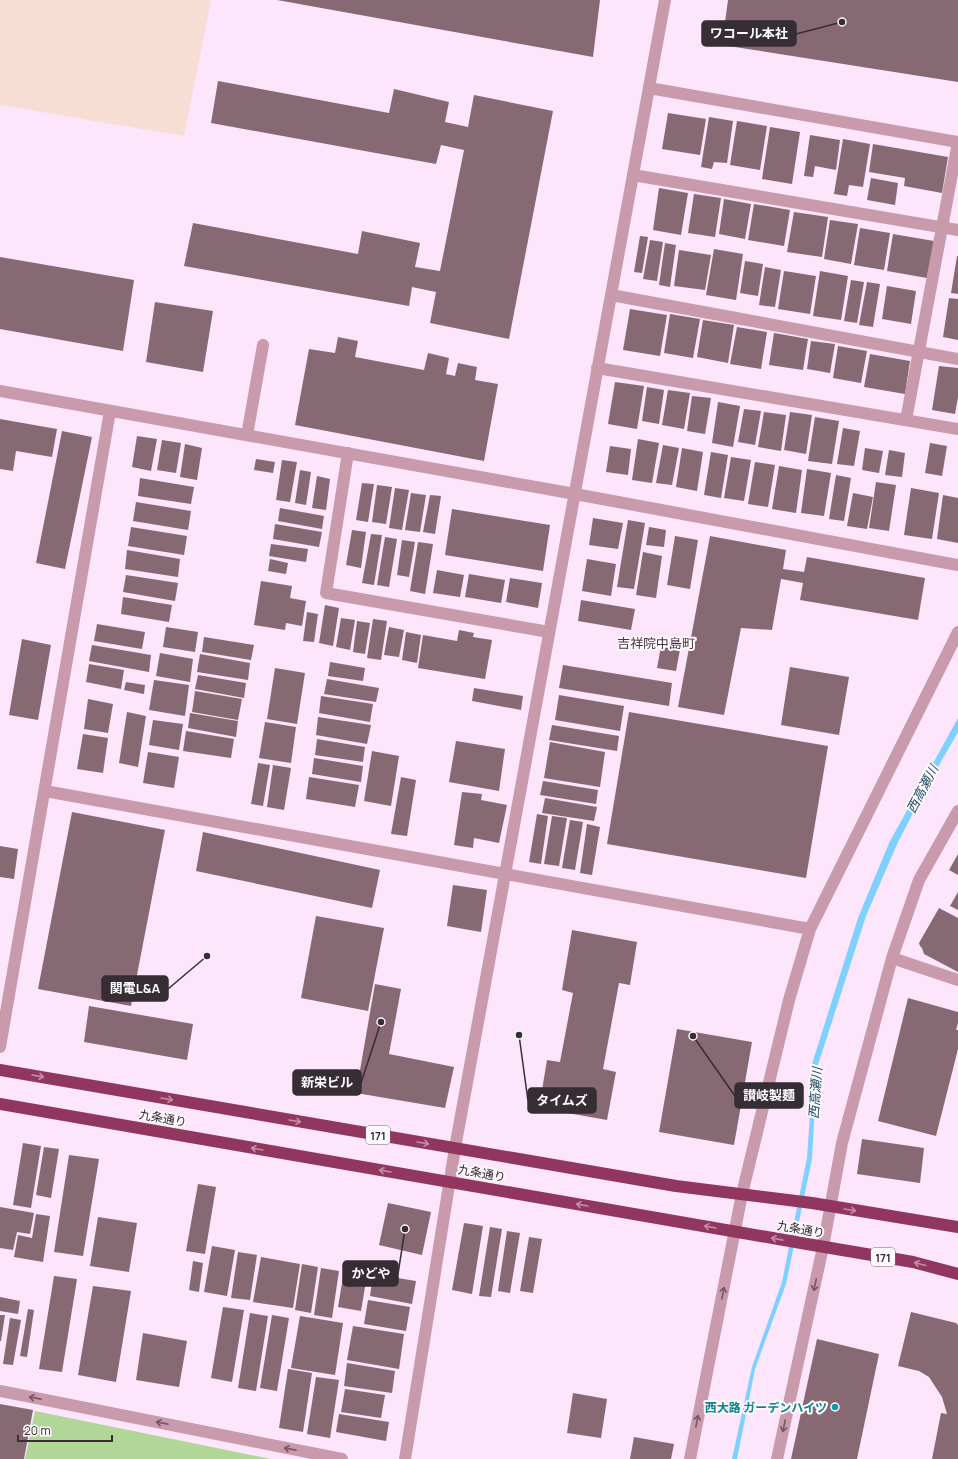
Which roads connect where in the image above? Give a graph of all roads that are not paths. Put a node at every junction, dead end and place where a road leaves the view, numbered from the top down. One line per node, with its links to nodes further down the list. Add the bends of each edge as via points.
1 (665, 0): 2 (street)
2 (649, 88): 3 (street); 4 (street)
3 (958, 142): 5 (street)
4 (633, 175): 5 (street); 7 (street)
5 (942, 227): 6 (street); 9 (street)
6 (958, 230)
7 (611, 295): 9 (street); 11 (street)
8 (263, 345): 16 (street)
9 (920, 351): 10 (street); 14 (street)
10 (958, 359)
11 (598, 368): 14 (street); 18 (street)
12 (0, 391): 13 (street)
13 (110, 410): 16 (street); 22 (street)
14 (906, 420): 15 (street)
15 (958, 429)
16 (247, 435): 17 (street)
17 (348, 453): 18 (street); 20 (street, via 326,593)
18 (574, 494): 19 (street); 20 (street)
19 (958, 565)
20 (549, 632): 24 (street)
21 (958, 632): 25 (street)
22 (45, 791): 24 (street); 28 (street)
23 (958, 811): 26 (street, via 920,880)
24 (505, 874): 25 (street); 31 (street)
25 (810, 929): 33 (street, via 789,1000)
26 (892, 958): 27 (street); 34 (street, via 842,1143)
27 (958, 980)
28 (0, 1047)
29 (0, 1070): 31 (highway, 九条通り / 171, one-way to 31)
30 (0, 1104): 32 (highway, 九条通り / 171, one-way to 30)
31 (455, 1148): 32 (street); 33 (highway, 九条通り / 171, via 676,1186)
32 (449, 1182): 36 (highway, 九条通り / 171, one-way to 32); 41 (street)
33 (742, 1194): 34 (highway, 九条通り / 171); 36 (street)
34 (831, 1206): 35 (highway, 九条通り / 171, one-way to 35); 37 (street)
35 (958, 1228)
36 (735, 1231): 37 (highway, 九条通り / 171, one-way to 36); 42 (street, one-way to 36)
37 (823, 1247): 38 (highway, 九条通り / 171, one-way to 37, via 913,1262); 43 (street, one-way to 43)
38 (958, 1274)
39 (0, 1391): 40 (street, one-way to 39)
40 (342, 1459)
41 (405, 1459)
42 (690, 1459)
43 (777, 1459)

